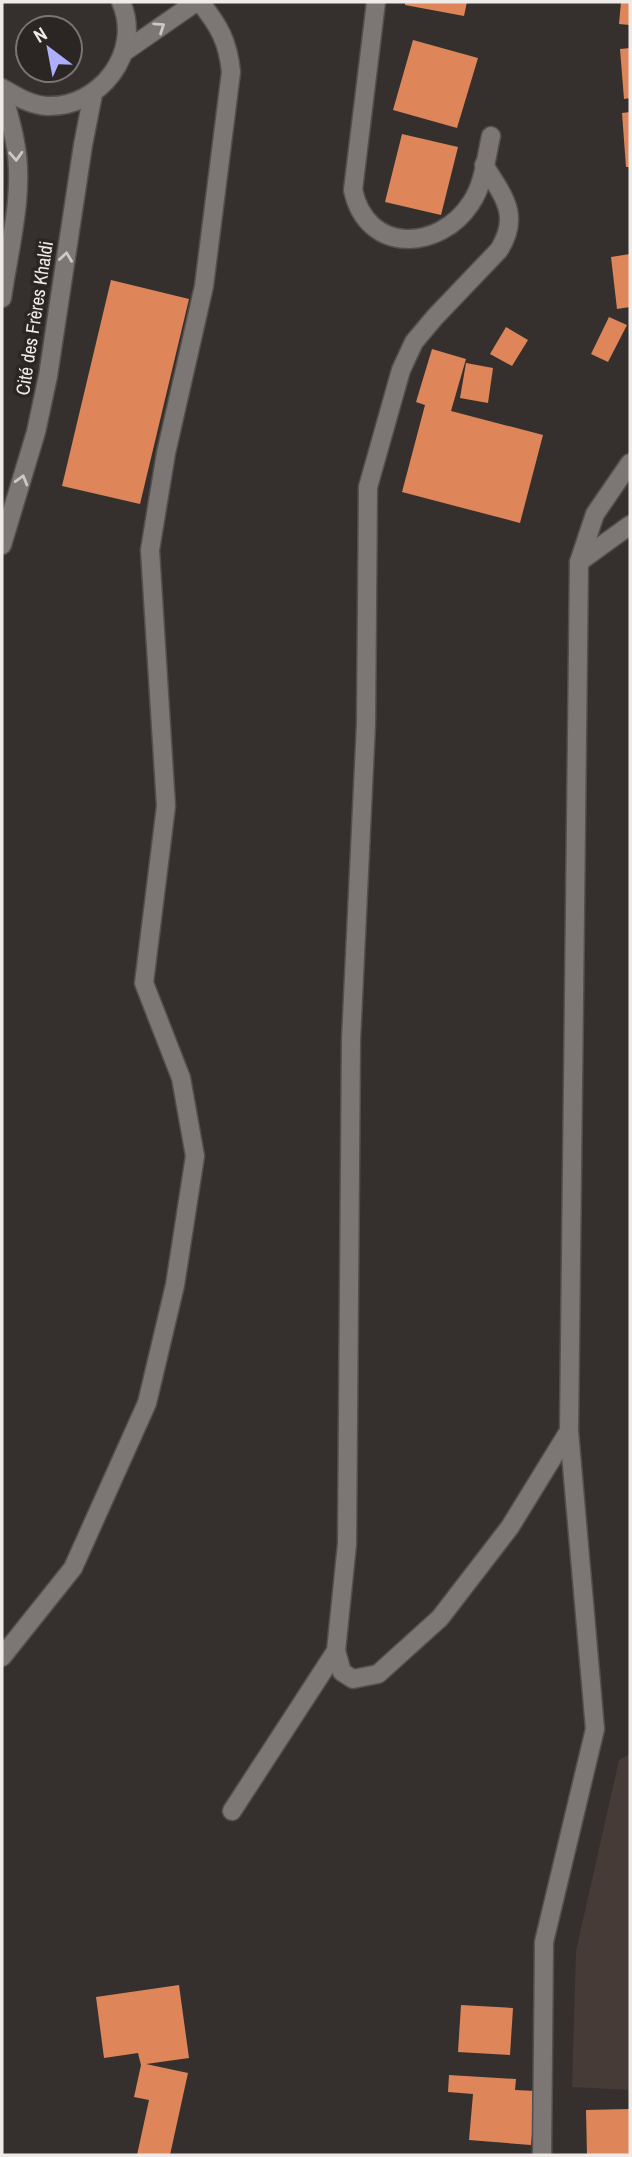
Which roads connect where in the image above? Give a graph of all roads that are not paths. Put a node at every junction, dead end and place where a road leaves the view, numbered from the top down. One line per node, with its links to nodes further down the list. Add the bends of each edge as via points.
1 (121, 2): 4 (street, via 127,31)
2 (198, 2): 4 (street, one-way to 2); 16 (street, via 219,25 231,72 204,286 166,453 150,550 166,806 144,983 181,1077 195,1156 175,1285 146,1403 73,1568)
3 (376, 2): 8 (street, via 353,190 362,216 381,234 394,239 436,232 456,220 472,202)
4 (124, 52): 6 (street, via 112,76)
5 (2, 89): 6 (street, via 46,106 71,103); 9 (street, Cité des Frères Khaldi, one-way to 9, via 16,144 18,177)
6 (93, 93): 12 (street, Cité des Frères Khaldi, one-way to 6, via 48,376)
7 (491, 136): 8 (street)
8 (484, 165): 15 (street, via 506,198 510,225 506,239 414,342 401,370 368,487 366,724 351,1040 347,1544)
9 (2, 298)
10 (630, 463): 13 (street, via 595,514)
11 (630, 525): 13 (street)
12 (2, 545)
13 (579, 562): 14 (street)
14 (569, 1431): 15 (street, via 510,1527 440,1618 378,1674 353,1679 342,1672); 18 (street, via 594,1729 544,1942)
15 (336, 1651): 17 (street)
16 (2, 1657)
17 (232, 1811)
18 (542, 2155)

